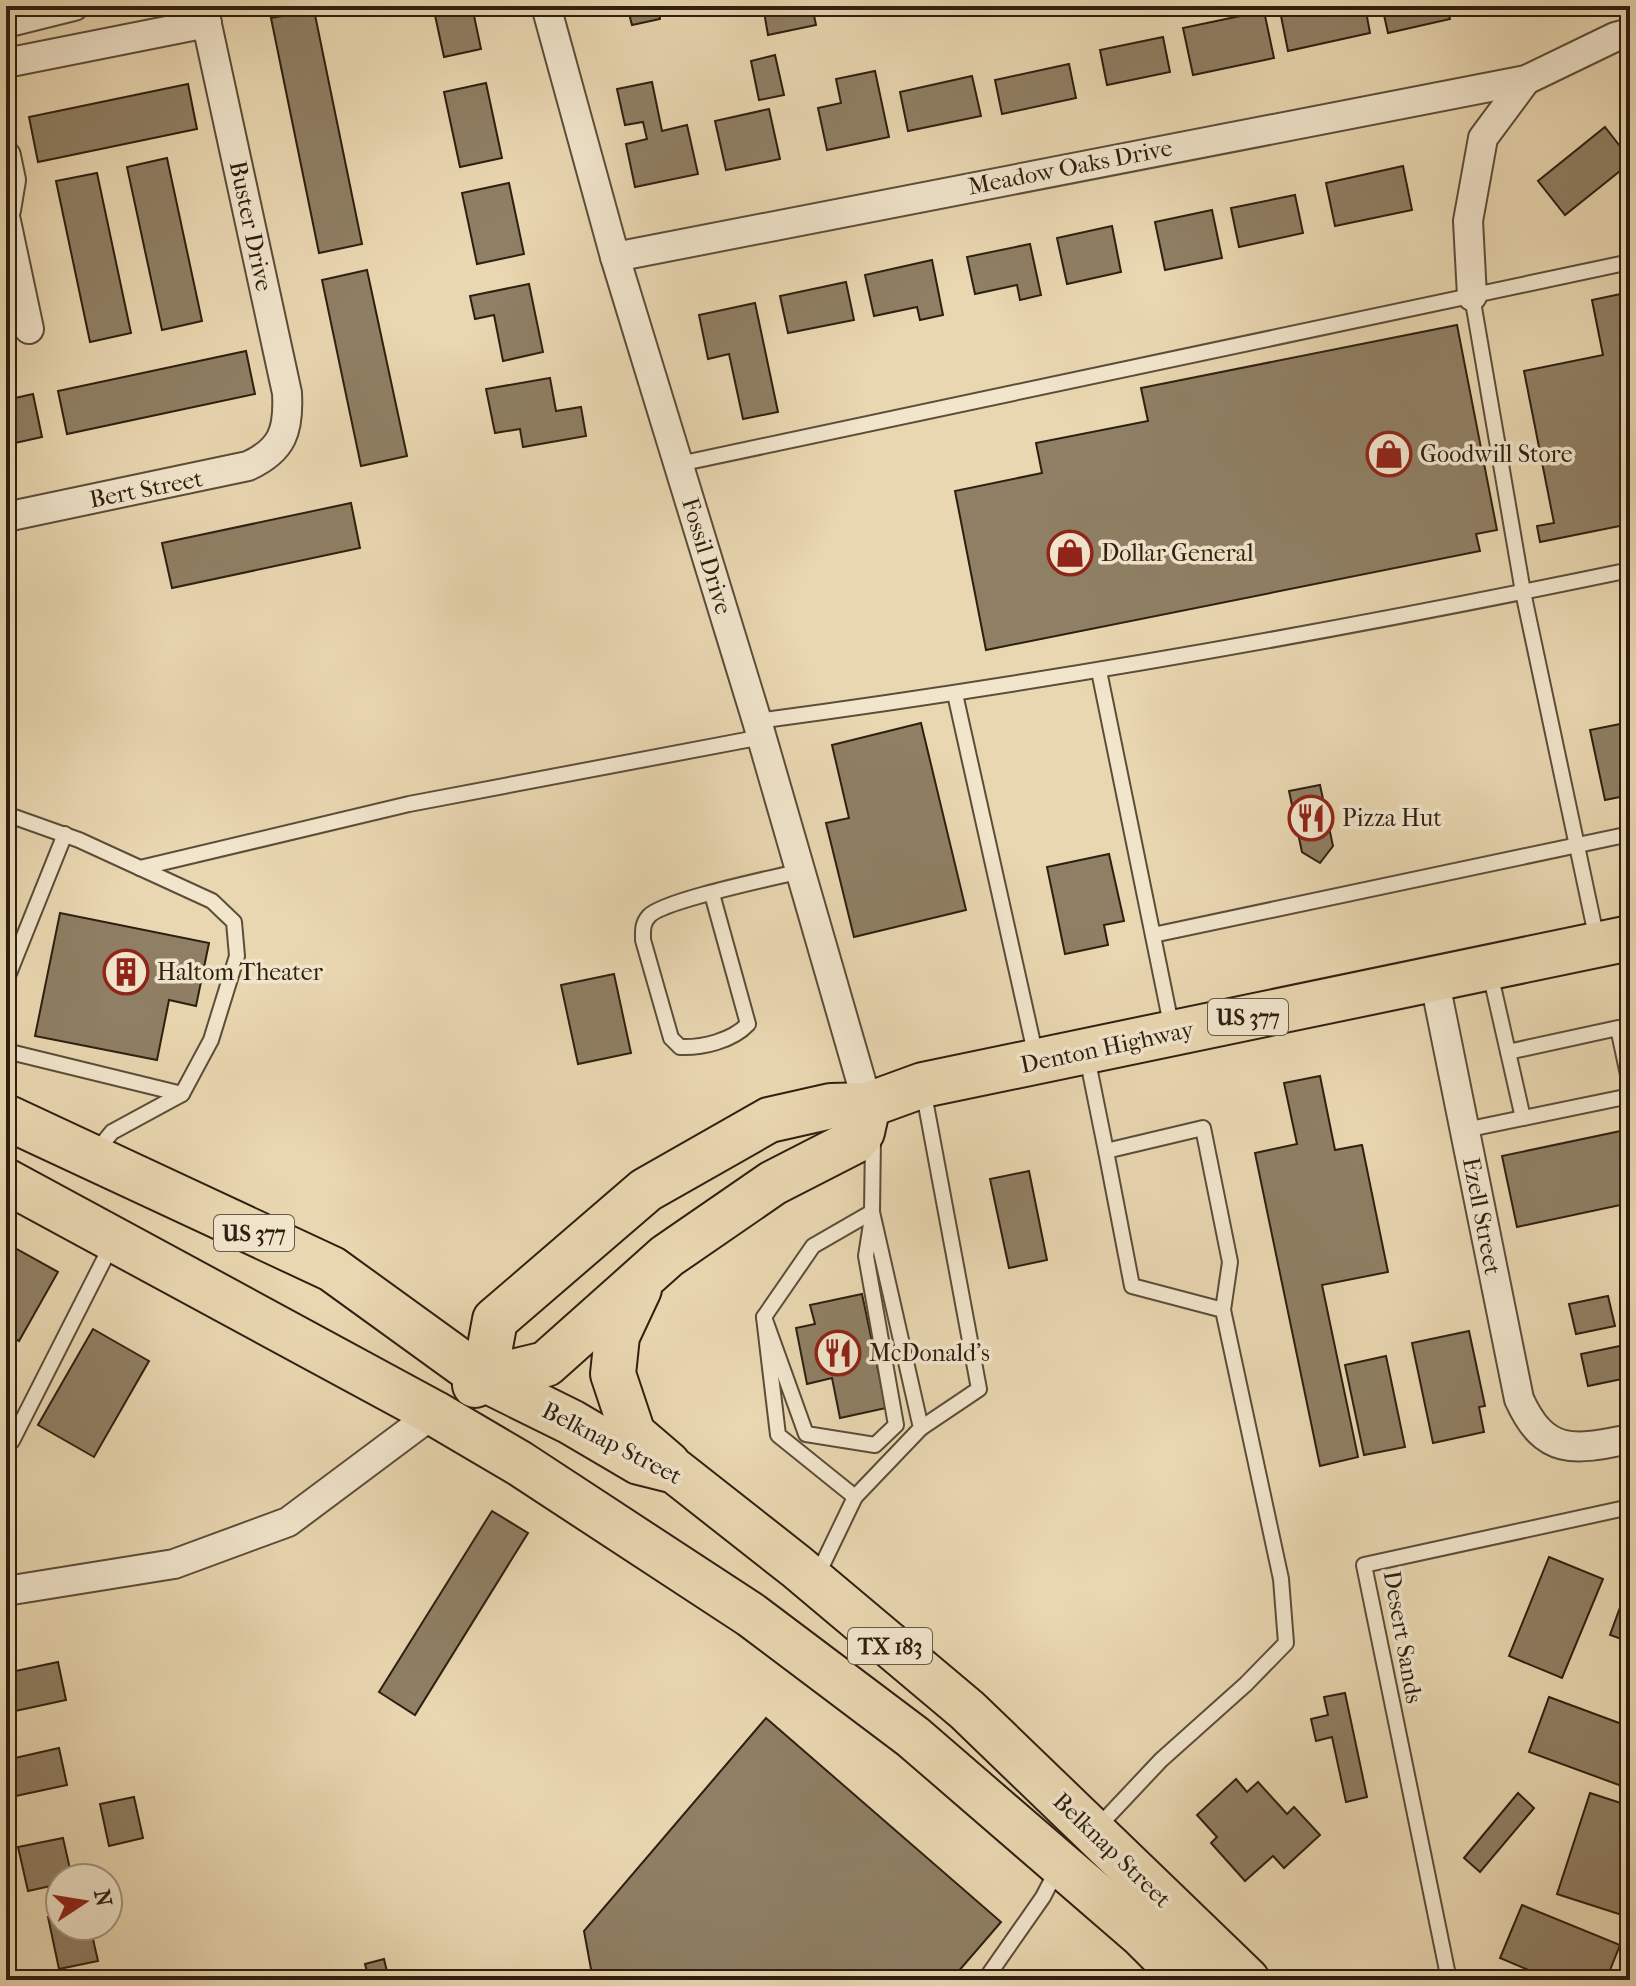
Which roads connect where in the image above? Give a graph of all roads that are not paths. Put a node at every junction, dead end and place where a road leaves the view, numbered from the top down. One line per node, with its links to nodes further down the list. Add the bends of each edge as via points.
1 (74, 6): 4 (street)
2 (546, 6): 11 (street, Fossil Drive)
3 (205, 14): 6 (street); 15 (street, Buster Drive, via 287,393 289,422)
4 (6, 23)
5 (1630, 33): 7 (street, Meadow Oaks Drive)
6 (6, 63)
7 (1526, 80): 11 (street, Meadow Oaks Drive); 13 (street, Meadow Oaks Drive, via 1483,138 1468,221)
8 (6, 156): 9 (street, via 11,180)
9 (6, 210)
10 (6, 221): 14 (street)
11 (615, 257): 16 (street, Fossil Drive)
12 (1630, 262): 13 (lane)
13 (1472, 296): 16 (lane); 19 (lane)
14 (29, 329)
15 (278, 444): 17 (street, Bert Street, via 267,457 234,470)
16 (679, 464): 22 (street, Fossil Drive)
17 (6, 517)
18 (1630, 570): 19 (lane)
19 (1523, 592): 20 (lane); 26 (lane)
20 (1099, 671): 21 (lane); 30 (lane)
21 (955, 694): 22 (lane); 39 (lane)
22 (760, 729): 27 (lane); 28 (street, Fossil Drive)
23 (6, 814): 24 (lane)
24 (65, 834): 27 (lane); 34 (lane)
25 (1630, 834): 26 (lane)
26 (1576, 845): 30 (lane); 31 (lane)
27 (140, 868): 42 (lane, via 212,901 234,922 233,970 211,1040)
28 (801, 871): 29 (lane); 44 (street, Fossil Drive)
29 (712, 894): 29 (lane, via 672,904 651,914 643,925 671,1038 680,1047 738,1034 748,1024)
30 (1153, 935): 35 (lane)
31 (1614, 941): 32 (main road, Denton Highway / US 377)
32 (1489, 967): 33 (main road, Denton Highway / US 377); 38 (lane)
33 (1434, 978): 35 (main road, Denton Highway / US 377); 47 (street, Ezell Street)
34 (6, 981)
35 (1173, 1033): 37 (main road, Denton Highway / US 377)
36 (6, 1051): 42 (lane)
37 (1086, 1051): 39 (main road, Denton Highway / US 377); 48 (lane)
38 (1508, 1052): 40 (lane, via 1618,1028); 46 (lane)
39 (1037, 1062): 41 (main road, Denton Highway / US 377)
40 (1630, 1084)
41 (923, 1085): 44 (main road, Denton Highway / US 377); 58 (lane, via 979,1389)
42 (182, 1094): 49 (lane, via 112,1132)
43 (1630, 1096): 46 (lane)
44 (868, 1105): 51 (lane); 53 (main road, via 855,1141 773,1183); 56 (main road, Denton Highway / US 377, via 831,1106 769,1120 646,1190 495,1320)
45 (6, 1117): 49 (main road, Belknap Street / US 377)
46 (1523, 1118): 47 (lane)
47 (1465, 1130): 59 (street, Ezell Street, via 1519,1399 1528,1419 1540,1435 1574,1447)
48 (1106, 1151): 54 (lane, via 1132,1286); 54 (lane, via 1203,1128 1230,1262)
49 (92, 1157): 56 (main road, Belknap Street / US 377, via 332,1269)
50 (6, 1181): 52 (main road, Belknap Street)
51 (872, 1212): 55 (lane, via 813,1246); 55 (lane, via 866,1256 896,1425 875,1445 806,1434); 58 (lane)
52 (114, 1240): 57 (main road, Belknap Street); 60 (lane)
53 (644, 1277): 56 (main road, via 546,1364); 61 (main road, via 617,1336 613,1374 633,1434)
54 (1223, 1310): 66 (lane, via 1281,1579 1286,1643)
55 (764, 1317): 62 (lane, via 778,1435)
56 (484, 1379): 57 (main road); 61 (main road, Belknap Street / TX 183, via 639,1462)
57 (434, 1413): 65 (street, via 288,1522 174,1564); 67 (main road, Belknap Street / TX 183, via 751,1615 913,1737)
58 (921, 1428): 62 (lane)
59 (1630, 1439)
60 (12, 1441)
61 (675, 1471): 64 (main road, Belknap Street / TX 183)
62 (855, 1497): 64 (lane)
63 (1630, 1507): 71 (lane, Desert Sands, via 1364,1565)
64 (814, 1582): 66 (main road, Belknap Street / TX 183, via 967,1710)
65 (6, 1591)
66 (1093, 1832): 70 (main road, Belknap Street / TX 183)
67 (1060, 1864): 68 (lane); 69 (main road, Belknap Street / TX 183)
68 (985, 1980)
69 (1187, 1980)
70 (1247, 1980)
71 (1449, 1980)

